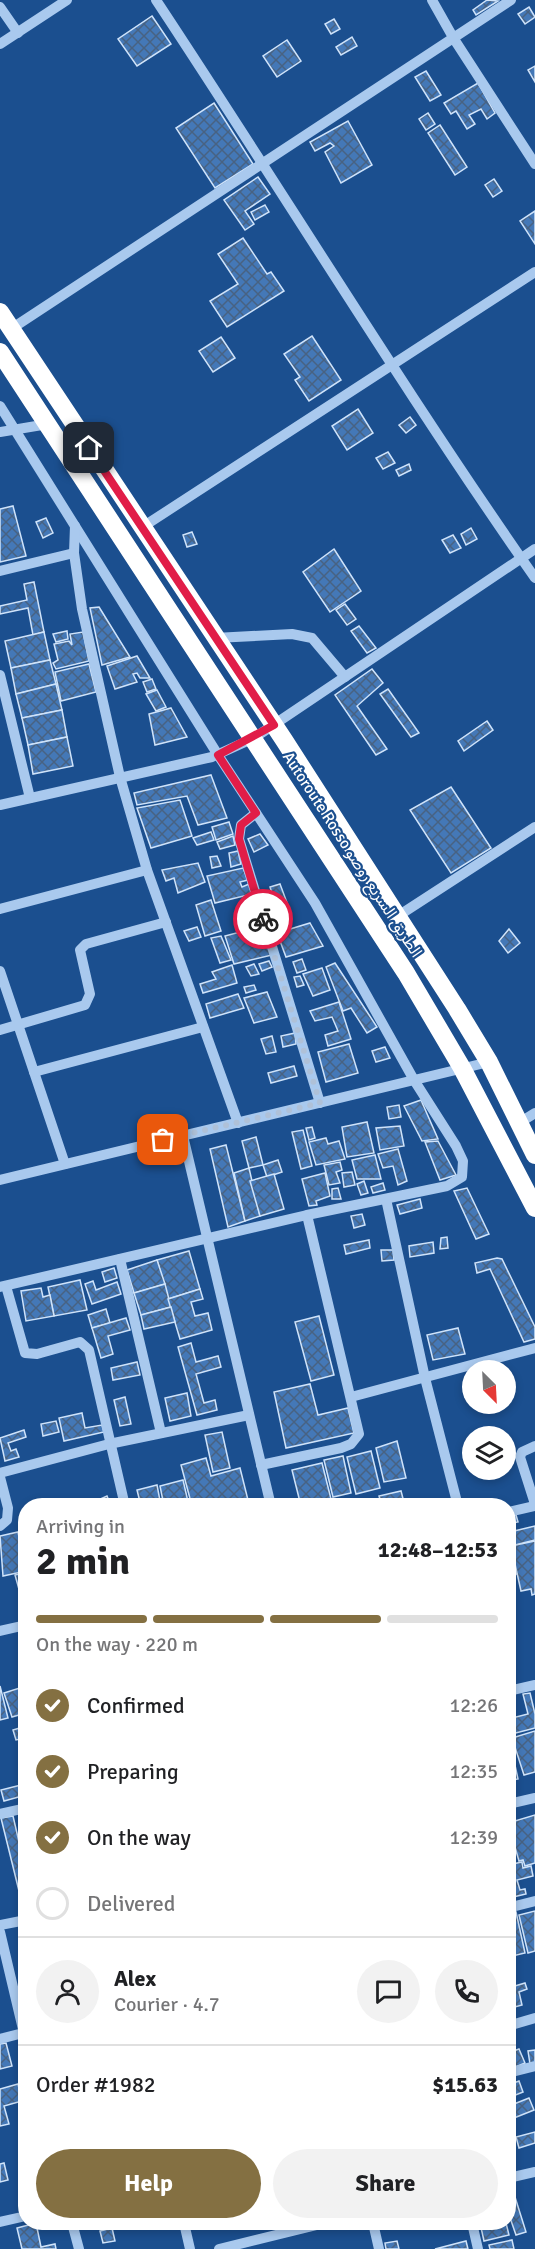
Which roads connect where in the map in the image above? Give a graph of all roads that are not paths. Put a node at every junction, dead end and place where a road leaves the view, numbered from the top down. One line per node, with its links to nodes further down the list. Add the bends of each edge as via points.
1 (67, 0): 6 (street)
2 (156, 0): 9 (street)
3 (432, 0): 7 (street)
4 (511, 0): 7 (street)
5 (0, 7): 6 (street)
6 (18, 33): 8 (street)
7 (454, 39): 9 (street); 10 (street)
8 (0, 44)
9 (264, 164): 13 (street); 15 (street)
10 (535, 164)
11 (535, 272): 15 (street)
12 (0, 312): 13 (highway, Autoroute Rosso الطريق السريع روصو)
13 (11, 329): 21 (highway, Autoroute Rosso الطريق السريع روصو)
14 (0, 352): 17 (highway, Autoroute Rosso الطريق السريع روصو)
15 (390, 366): 21 (street); 24 (street)
16 (0, 406): 18 (street)
17 (48, 424): 18 (street); 32 (highway, Autoroute Rosso الطريق السريع روصو)
18 (14, 428): 19 (street); 20 (street)
19 (0, 432)
20 (75, 525): 23 (street); 33 (street)
21 (141, 528): 27 (highway, Autoroute Rosso الطريق السريع روصو)
22 (535, 549): 24 (street)
23 (74, 554): 25 (street); 34 (street, via 82,609)
24 (521, 558): 26 (street); 29 (street)
25 (0, 571)
26 (535, 579)
27 (215, 638): 29 (street, via 292,634 312,638); 31 (highway, Autoroute Rosso الطريق السريع روصو)
28 (0, 675): 30 (street)
29 (345, 677): 31 (street)
30 (3, 702): 35 (street)
31 (274, 725): 32 (street); 41 (highway, Autoroute Rosso الطريق السريع روصو)
32 (254, 738): 33 (street); 48 (highway, Autoroute Rosso الطريق السريع روصو, via 406,973)
33 (218, 755): 34 (street); 37 (street)
34 (120, 777): 35 (street); 39 (street)
35 (30, 798): 36 (street)
36 (0, 805)
37 (256, 813): 50 (street, via 315,903); 51 (street, via 241,825 239,839)
38 (535, 827): 41 (street)
39 (147, 870): 40 (street); 42 (street)
40 (0, 909)
41 (398, 916): 47 (highway, Autoroute Rosso الطريق السريع روصو)
42 (166, 922): 44 (street, via 86,944 80,950 90,994 85,1005); 45 (street)
43 (0, 971): 44 (street)
44 (18, 1025): 46 (street); 49 (street)
45 (203, 1027): 49 (street); 53 (street)
46 (0, 1030)
47 (489, 1062): 48 (street); 54 (highway, Autoroute Rosso الطريق السريع روصو)
48 (462, 1068): 50 (street); 60 (highway, Autoroute Rosso الطريق السريع روصو)
49 (34, 1072): 57 (street)
50 (414, 1080): 51 (street); 59 (street, via 456,1146 464,1169 462,1177 447,1186)
51 (320, 1103): 53 (street)
52 (535, 1113): 54 (street)
53 (238, 1122): 55 (street)
54 (519, 1123): 56 (highway, Autoroute Rosso الطريق السريع روصو)
55 (183, 1136): 57 (street); 62 (street)
56 (535, 1155)
57 (65, 1164): 58 (street)
58 (0, 1180)
59 (386, 1199): 61 (street); 66 (street)
60 (535, 1208)
61 (307, 1215): 62 (street); 67 (street)
62 (207, 1238): 63 (street); 68 (street)
63 (120, 1259): 64 (street); 69 (street)
64 (3, 1286): 70 (street, via 25,1353 37,1354 80,1342 89,1350)
65 (535, 1348): 66 (street)
66 (425, 1378): 67 (street); 76 (street)
67 (351, 1397): 72 (street, via 359,1434 351,1444)
68 (249, 1415): 69 (street); 72 (street)
69 (161, 1433): 70 (street)
70 (109, 1444): 73 (street); 74 (street)
71 (535, 1446): 77 (street, via 520,1457)
72 (261, 1465): 75 (street)
73 (0, 1475): 79 (street, via 8,1508 6,1520)
74 (123, 1498)
75 (269, 1498)
76 (456, 1498)
77 (535, 1505): 78 (street)
78 (516, 1510)
79 (0, 1526)
80 (18, 1627): 81 (street)
81 (0, 1631)
82 (535, 1685): 83 (street)
83 (516, 1689)
84 (535, 1798): 85 (street)
85 (516, 1802)
86 (18, 1810): 87 (street)
87 (0, 1814)
88 (535, 1901): 89 (street)
89 (516, 1906)
90 (18, 1922): 91 (street)
91 (0, 1926)
92 (0, 1932): 93 (street)
93 (18, 2011)
94 (535, 2018): 95 (street)
95 (516, 2024)
96 (18, 2038): 97 (street)
97 (0, 2039)
98 (535, 2066): 99 (street)
99 (516, 2071)
100 (535, 2172): 101 (street)
101 (516, 2176)
102 (18, 2218): 103 (street)
103 (0, 2222)
104 (74, 2230): 109 (street)
105 (186, 2230): 110 (street)
106 (296, 2230): 111 (street)
107 (375, 2230): 112 (street)
108 (474, 2230): 113 (street)
109 (79, 2249)
110 (190, 2249)
111 (219, 2249)
112 (379, 2249)
113 (478, 2249)

